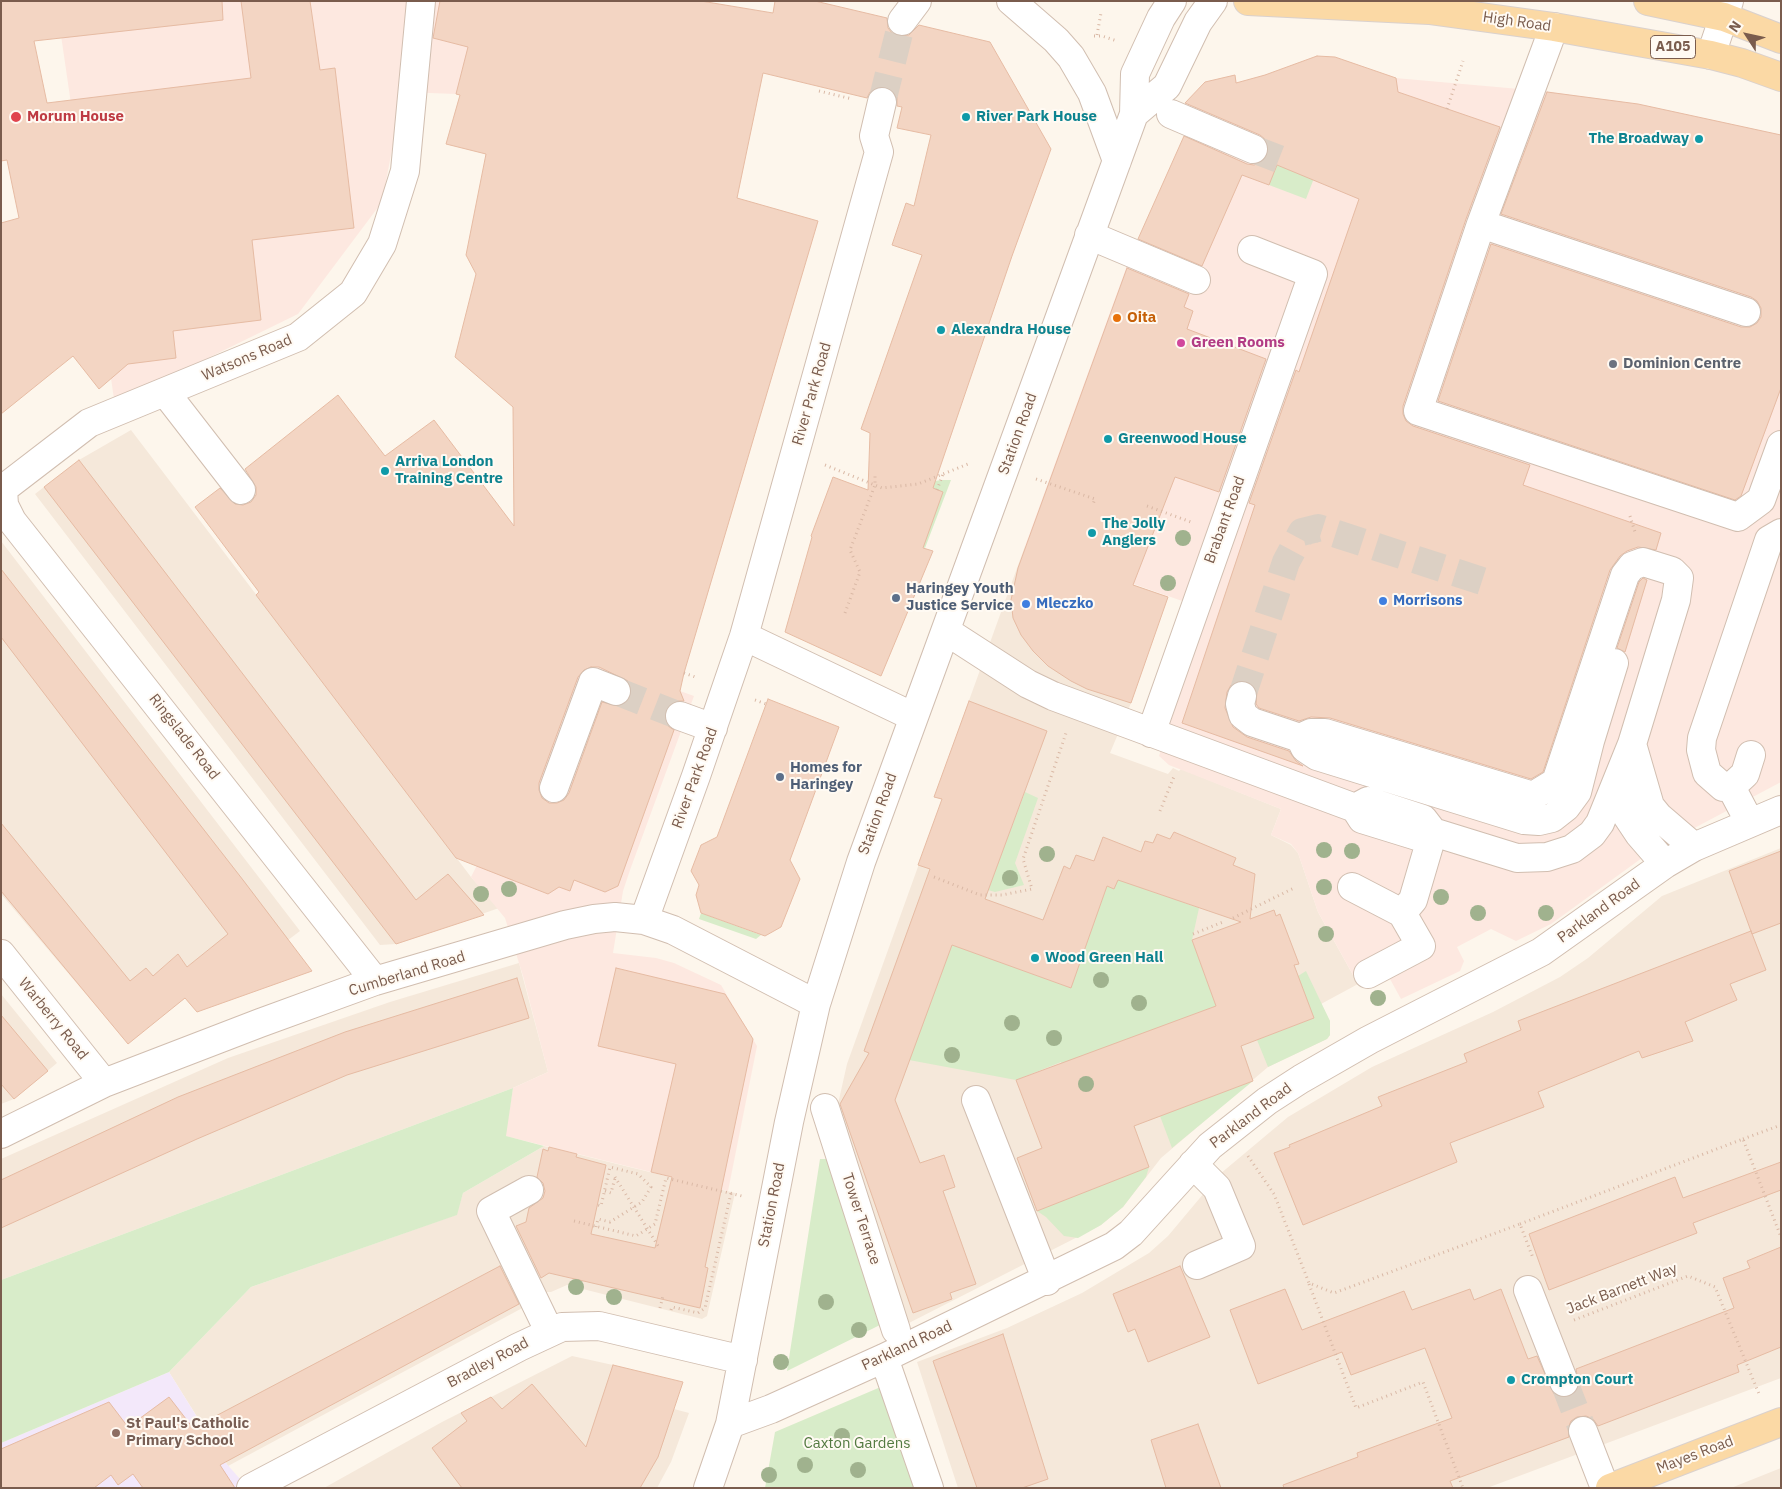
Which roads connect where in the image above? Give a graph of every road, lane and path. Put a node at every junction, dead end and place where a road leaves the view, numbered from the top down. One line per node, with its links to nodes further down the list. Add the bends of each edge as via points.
1 (421, 1): 28 (street, Watsons Road, via 405,171 382,244 353,293 298,337)
2 (1011, 1): 22 (street, via 1071,57 1092,93)
3 (1172, 1): 19 (street, Station Road, via 1135,74)
4 (1213, 1): 19 (street, Station Road, via 1198,22 1167,86)
5 (1248, 1): 9 (main road, High Road / A105, via 1429,10)
6 (1648, 1): 7 (main road)
7 (1727, 9): 11 (main road); 12 (street)
8 (1102, 13): 10 (path)
9 (1554, 27): 12 (main road, High Road / A105); 23 (street)
10 (1097, 35)
11 (1781, 39)
12 (1711, 55): 14 (main road, High Road / A105)
13 (1463, 61): 18 (path)
14 (1781, 77)
15 (818, 91): 16 (path)
16 (843, 97)
17 (882, 102): 46 (street, River Park Road, via 874,136 879,152)
18 (1447, 109)
19 (1134, 114): 22 (street, Station Road)
20 (1171, 114): 21 (street)
21 (1253, 149)
22 (1117, 160): 24 (street, Station Road)
23 (1481, 224): 27 (street); 41 (street, via 1418,411 1738,517)
24 (1089, 235): 26 (street); 45 (street, Station Road)
25 (1252, 250): 42 (street, Brabant Road, via 1313,274)
26 (1196, 280)
27 (1746, 312)
28 (165, 392): 36 (street, Watsons Road, via 89,423); 37 (street)
29 (1781, 444): 41 (street, via 1762,500)
30 (818, 462): 35 (path)
31 (968, 464): 33 (path)
32 (876, 474): 35 (path)
33 (943, 474): 35 (path, via 918,484 882,488); 38 (path)
34 (1036, 479): 39 (path, via 1094,499)
35 (875, 485): 44 (path, via 850,550 860,572)
36 (2, 488): 78 (street, Ringslade Road, via 4,505 12,521)
37 (241, 490)
38 (937, 490)
39 (1093, 504)
40 (1147, 506): 42 (path)
41 (1749, 510): 43 (street)
42 (1220, 532): 55 (street, Brabant Road)
43 (1775, 537): 60 (street, via 1702,738 1702,760 1707,773 1723,787)
44 (845, 613)
45 (946, 632): 52 (street, Station Road); 55 (street, via 1028,684)
46 (744, 636): 52 (street); 53 (street, River Park Road)
47 (616, 691): 61 (street, via 594,682)
48 (1242, 696): 56 (street, via 1243,715 1252,722 1300,738 1305,748 1317,756 1524,820 1552,818 1577,792 1636,593 1644,578 1656,577 1668,584 1675,604)
49 (759, 702): 50 (path)
50 (766, 704)
51 (680, 716): 53 (street)
52 (914, 717): 79 (street, Station Road, via 861,862)
53 (713, 728): 73 (street, River Park Road)
54 (1067, 730): 68 (path, via 1023,859 1032,889 1002,895 980,895)
55 (1150, 733): 65 (street, via 1355,808 1368,801 1423,819)
56 (1632, 744): 59 (street); 66 (street, via 1650,806 1659,818)
57 (1751, 755): 60 (street, via 1745,774)
58 (1171, 771): 63 (path, via 1175,774)
59 (1616, 785): 65 (street, via 1592,834 1572,849 1547,857 1517,858); 67 (street, via 1627,816)
60 (1731, 787): 64 (street)
61 (554, 788)
62 (1781, 810): 64 (street, Parkland Road)
63 (1160, 811)
64 (1750, 823): 66 (street, Parkland Road)
65 (1433, 832): 71 (street, via 1413,900)
66 (1694, 847): 67 (street, Parkland Road)
67 (1666, 864): 84 (street, Parkland Road, via 1541,952 1335,1060 1267,1101)
68 (934, 877)
69 (1294, 888): 72 (path)
70 (1352, 888): 71 (street)
71 (1402, 912): 77 (street, via 1421,946)
72 (1233, 918)
73 (644, 920): 78 (street, Cumberland Road, via 615,917 565,925); 79 (street, Cumberland Road, via 704,945)
74 (1223, 922): 75 (path)
75 (1193, 934)
76 (1, 954): 80 (street, Warberry Road)
77 (1368, 974)
78 (375, 981): 80 (street, Cumberland Road)
79 (816, 1004): 112 (street, Station Road, via 789,1122)
80 (104, 1083): 85 (street, Cumberland Road)
81 (976, 1100): 102 (street)
82 (825, 1108): 109 (street, Tower Terrace)
83 (1781, 1125): 86 (path)
84 (1229, 1130): 87 (street, Parkland Road); 103 (path, via 1274,1194)
85 (1, 1134)
86 (1743, 1139): 95 (path); 98 (path)
87 (1193, 1164): 101 (street, via 1217,1188 1241,1246); 102 (street, Parkland Road, via 1131,1233 1100,1254)
88 (529, 1190): 110 (street, via 485,1209)
89 (605, 1191): 92 (path, via 601,1206); 93 (path, via 611,1193 615,1178); 93 (path, via 610,1167 638,1174 650,1187 642,1202)
90 (731, 1193): 91 (path); 97 (path, via 666,1178 655,1224); 107 (path, via 705,1308 698,1313)
91 (742, 1196)
92 (598, 1205)
93 (634, 1207): 96 (path, via 610,1222 598,1219); 97 (path)
94 (574, 1221): 96 (path)
95 (1520, 1224): 100 (path); 103 (path, via 1334,1293)
96 (596, 1227): 97 (path, via 636,1236)
97 (648, 1229): 99 (path)
98 (1781, 1237)
99 (660, 1249)
100 (1534, 1261)
101 (1197, 1265)
102 (1047, 1281): 111 (street, Parkland Road)
103 (1309, 1283): 122 (path, via 1356,1408 1423,1382)
104 (1528, 1290): 113 (street)
105 (663, 1296): 106 (path)
106 (660, 1308)
107 (678, 1308)
108 (1568, 1322): 114 (path, Jack Barnett Way, via 1688,1276 1715,1287)
109 (896, 1330)
110 (549, 1331): 112 (street, Bradley Road, via 599,1326); 118 (street, Bradley Road)
111 (884, 1358): 116 (street, Parkland Road); 121 (street)
112 (743, 1360): 116 (street, Station Road)
113 (1564, 1382)
114 (1758, 1394)
115 (1781, 1422): 124 (main road, Mayes Road)
116 (730, 1424): 120 (street, Station Road)
117 (1583, 1431): 123 (street)
118 (278, 1481): 119 (street, Bradley Road)
119 (251, 1488)
120 (708, 1488)
121 (929, 1488)
122 (1463, 1488)
123 (1604, 1488)
124 (1610, 1488)

